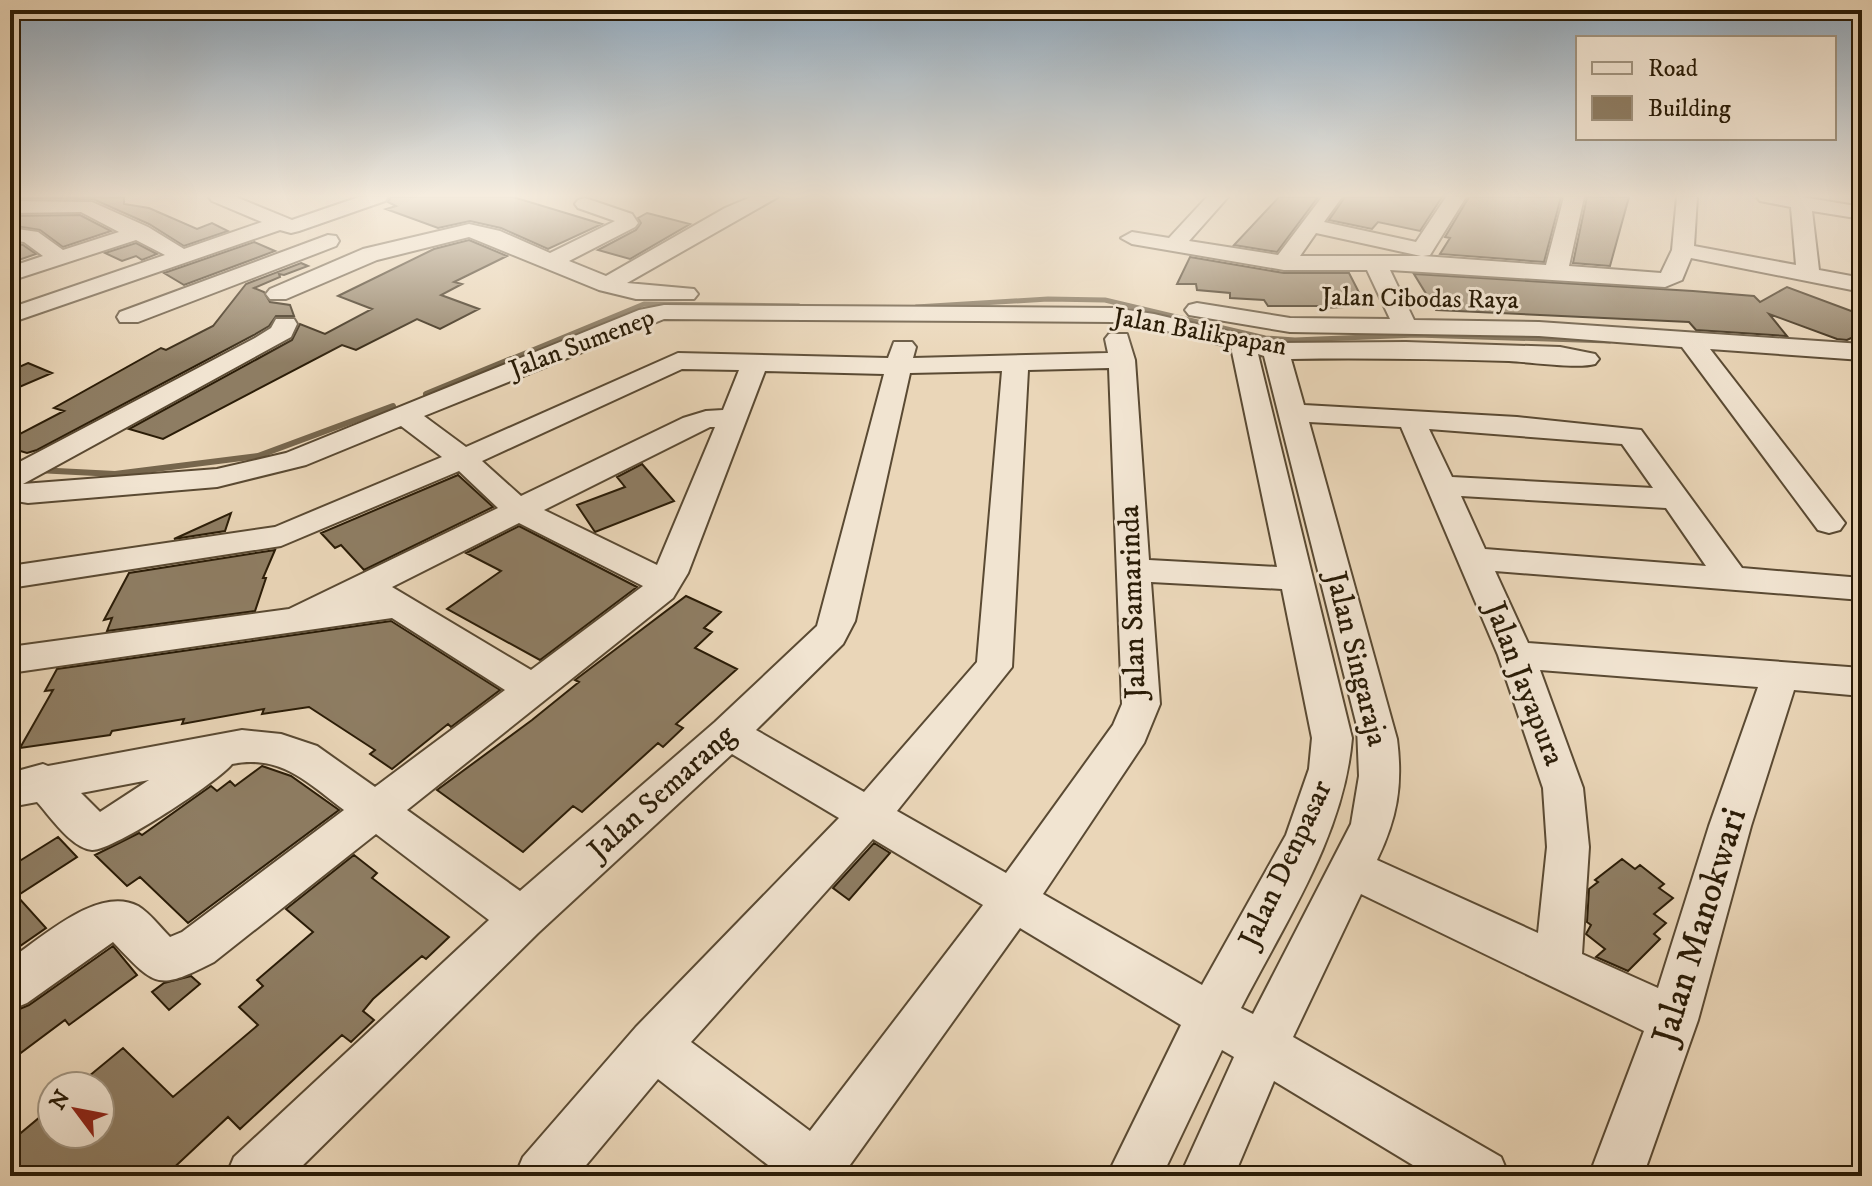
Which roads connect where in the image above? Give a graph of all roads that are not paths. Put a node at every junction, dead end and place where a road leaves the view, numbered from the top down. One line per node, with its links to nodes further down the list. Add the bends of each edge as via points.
1 (53, 252): 21 (street)
2 (78, 252): 21 (street)
3 (170, 252): 31 (street)
4 (195, 252): 33 (street)
5 (298, 252): 35 (street)
6 (366, 252): 19 (street)
7 (381, 252): 19 (street, Jalan Cibodas Raya)
8 (528, 252): 22 (street, Jalan Cibodas Raya)
9 (569, 252): 22 (street)
10 (663, 252): 28 (street)
11 (1219, 252): 23 (street)
12 (1292, 252): 23 (street)
13 (1406, 252): 20 (street)
14 (1426, 252): 20 (street)
15 (1561, 252): 25 (street)
16 (1682, 252): 25 (street, via 1674,275 1665,280)
17 (1695, 252): 27 (street)
18 (1806, 252): 27 (street)
19 (371, 254): 30 (street)
20 (1423, 257): 24 (street); 25 (street)
21 (61, 258): 26 (street)
22 (549, 262): 28 (street, Jalan Cibodas Raya)
23 (1284, 263): 24 (street)
24 (1376, 265): 37 (street)
25 (1556, 272)
26 (10, 274)
27 (1808, 274): 29 (street)
28 (607, 285): 37 (street, Jalan Cibodas Raya, via 670,294 813,293 918,300 1106,293 1290,325)
29 (1862, 285)
30 (278, 294)
31 (10, 307)
32 (1114, 315): 34 (street, Jalan Balikpapan); 39 (street, Jalan Balikpapan); 42 (street, Jalan Samarinda)
33 (10, 316)
34 (911, 316): 45 (street, Jalan Semarang); 47 (street, Jalan Sumenep, via 655,313)
35 (129, 317)
36 (285, 324): 52 (street, via 264,343 54,456)
37 (1404, 324): 38 (street, Jalan Cibodas Raya, via 1539,329)
38 (1694, 344): 40 (street, Jalan Cibodas Raya); 55 (street)
39 (1260, 347): 41 (street, Jalan Balikpapan); 46 (street, Jalan Singaraja); 60 (street, Jalan Denpasar)
40 (1862, 352)
41 (1586, 359)
42 (1122, 360): 44 (street); 57 (street, Jalan Samarinda)
43 (755, 363): 45 (street); 48 (street); 50 (street, via 691,360 664,366)
44 (1015, 365): 45 (street); 75 (street, via 994,667)
45 (898, 366): 71 (street, Jalan Semarang, via 838,621 820,647)
46 (1292, 413): 49 (street); 76 (street, Jalan Singaraja, via 1382,759 1372,825)
47 (406, 416): 50 (street); 52 (street, Jalan Sumenep, via 249,472)
48 (735, 417): 54 (street, via 693,424); 61 (street)
49 (1411, 419): 51 (street, Jalan Jayapura); 53 (street, via 1615,433 1636,440)
50 (463, 459): 54 (street); 58 (street, via 281,536)
51 (1443, 486): 53 (street); 56 (street, Jalan Jayapura)
52 (15, 488)
53 (1676, 499): 59 (street)
54 (517, 509): 61 (street); 62 (street)
55 (1829, 523)
56 (1474, 559): 59 (street); 66 (street, Jalan Jayapura)
57 (1133, 570): 60 (street); 77 (street, Jalan Samarinda, via 1141,704 1136,718)
58 (10, 577)
59 (1731, 577): 63 (street)
60 (1296, 579): 82 (street, Jalan Denpasar, via 1332,738 1332,764)
61 (665, 583): 70 (street)
62 (365, 584): 64 (street); 65 (street)
63 (1862, 589)
64 (396, 606): 65 (street); 70 (street)
65 (292, 622): 67 (street)
66 (1516, 655): 68 (street); 79 (street, Jalan Jayapura, via 1563,788 1568,847)
67 (10, 660)
68 (1781, 674): 69 (street); 81 (street, Jalan Manokwari)
69 (1862, 682)
70 (533, 689): 74 (street)
71 (729, 733): 75 (street); 78 (street, Jalan Semarang)
72 (226, 749): 73 (street); 73 (street, via 105,830 93,832); 74 (street, via 261,747 303,757)
73 (26, 786)
74 (378, 809): 78 (street); 80 (street, via 183,955 161,960 124,922 106,921)
75 (869, 815): 77 (street); 83 (street)
76 (1352, 869): 79 (street); 82 (street, Jalan Singaraja)
77 (1014, 899): 82 (street); 84 (street, Jalan Samarinda)
78 (522, 918): 85 (street, Jalan Semarang)
79 (1558, 964): 81 (street)
80 (10, 987)
81 (1673, 1020): 90 (street, Jalan Manokwari)
82 (1238, 1031): 87 (street, Jalan Denpasar); 88 (street, Jalan Singaraja); 89 (street)
83 (654, 1045): 84 (street); 86 (street)
84 (812, 1172)
85 (253, 1176)
86 (542, 1176)
87 (1134, 1176)
88 (1207, 1176)
89 (1482, 1176)
90 (1616, 1176)

